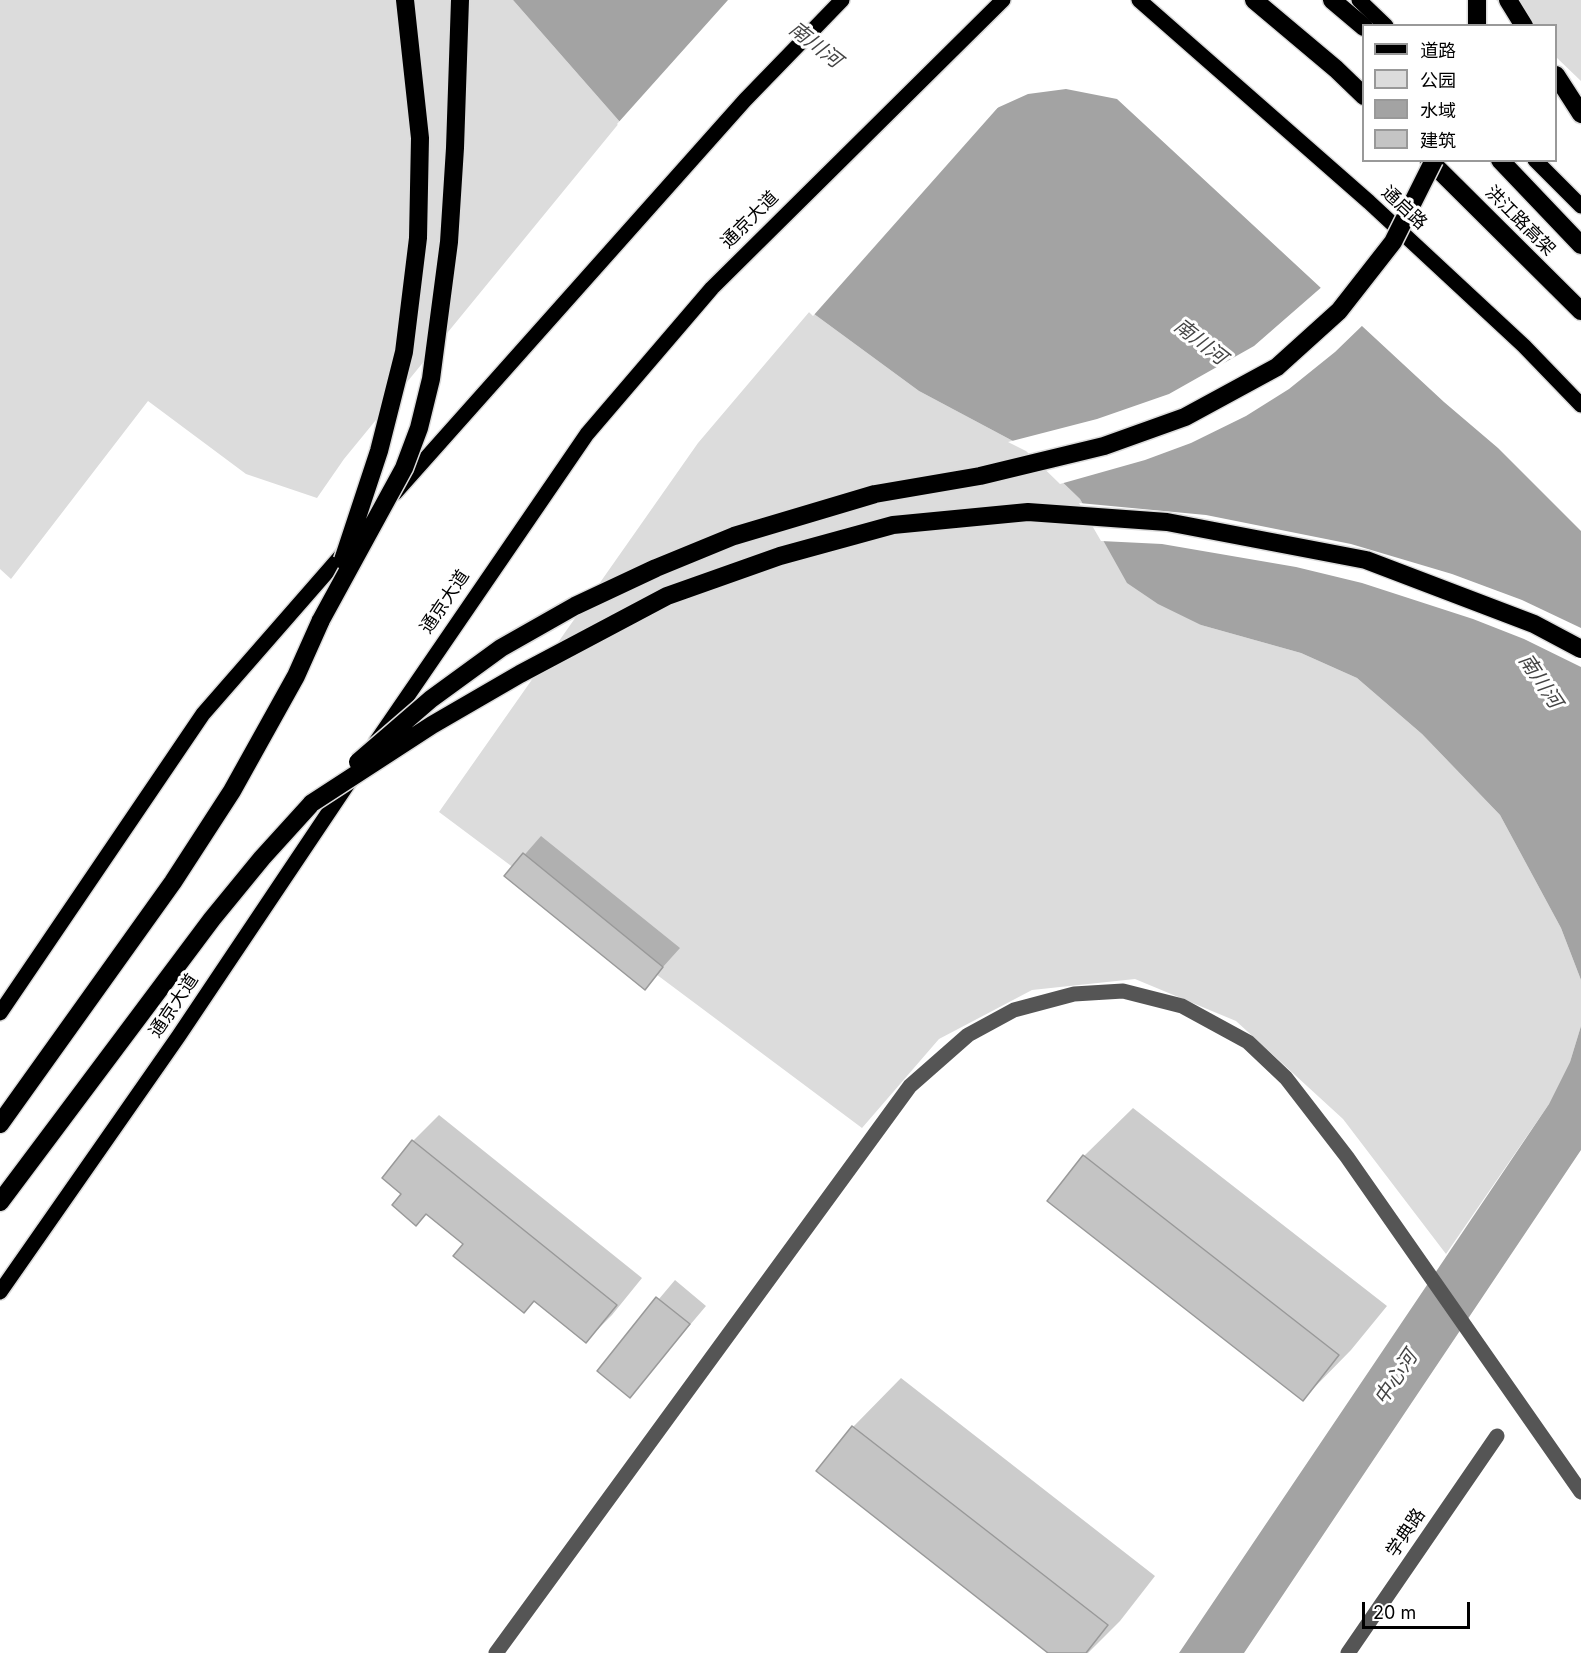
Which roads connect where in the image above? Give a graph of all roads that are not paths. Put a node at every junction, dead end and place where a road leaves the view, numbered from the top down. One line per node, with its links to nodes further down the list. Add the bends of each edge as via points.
1 (405, 0): 26 (highway, bridge, via 420,138 418,238 404,352 359,517)
2 (459, 0): 26 (highway, bridge, via 449,231 431,379 404,468)
3 (842, 0): 29 (main road, via 745,100 518,352 203,714)
4 (1003, 0): 32 (main road, 通京大道, via 712,288 587,434)
5 (1139, 0): 25 (main road, 通启路, via 1369,202 1524,346)
6 (1254, 0): 16 (highway)
7 (1332, 0): 14 (highway)
8 (1359, 0): 11 (main road)
9 (1477, 0): 12 (highway)
10 (1508, 0): 13 (highway)
11 (1384, 24)
12 (1478, 24)
13 (1523, 24)
14 (1362, 25)
15 (1557, 77): 17 (highway)
16 (1362, 94)
17 (1581, 114)
18 (1431, 162): 24 (highway, 洪江路高架)
19 (1433, 162): 28 (highway, bridge, via 1393,242 1339,311 1277,367 1185,417 1104,446 980,476 875,494 734,536 656,568 575,606 501,648 431,699)
20 (1502, 162): 23 (highway, 洪江路高架)
21 (1537, 162): 22 (main road)
22 (1581, 206)
23 (1581, 245)
24 (1581, 311)
25 (1581, 405)
26 (321, 620): 30 (highway, via 296,676 232,791 166,892)
27 (1581, 649): 28 (highway, bridge, via 1534,624 1366,560 1167,522 1028,512 893,525 780,556 667,596 441,720)
28 (312, 803): 31 (highway, 通京大道, via 212,919)
29 (0, 1013)
30 (0, 1124)
31 (0, 1202)
32 (0, 1292)
33 (1497, 1436): 36 (street, 学典路)
34 (1581, 1492): 35 (street, via 1347,1157 1286,1078 1248,1042 1182,1006 1123,991 1074,994 1014,1010 968,1035 910,1086)
35 (496, 1653)
36 (1348, 1653)

